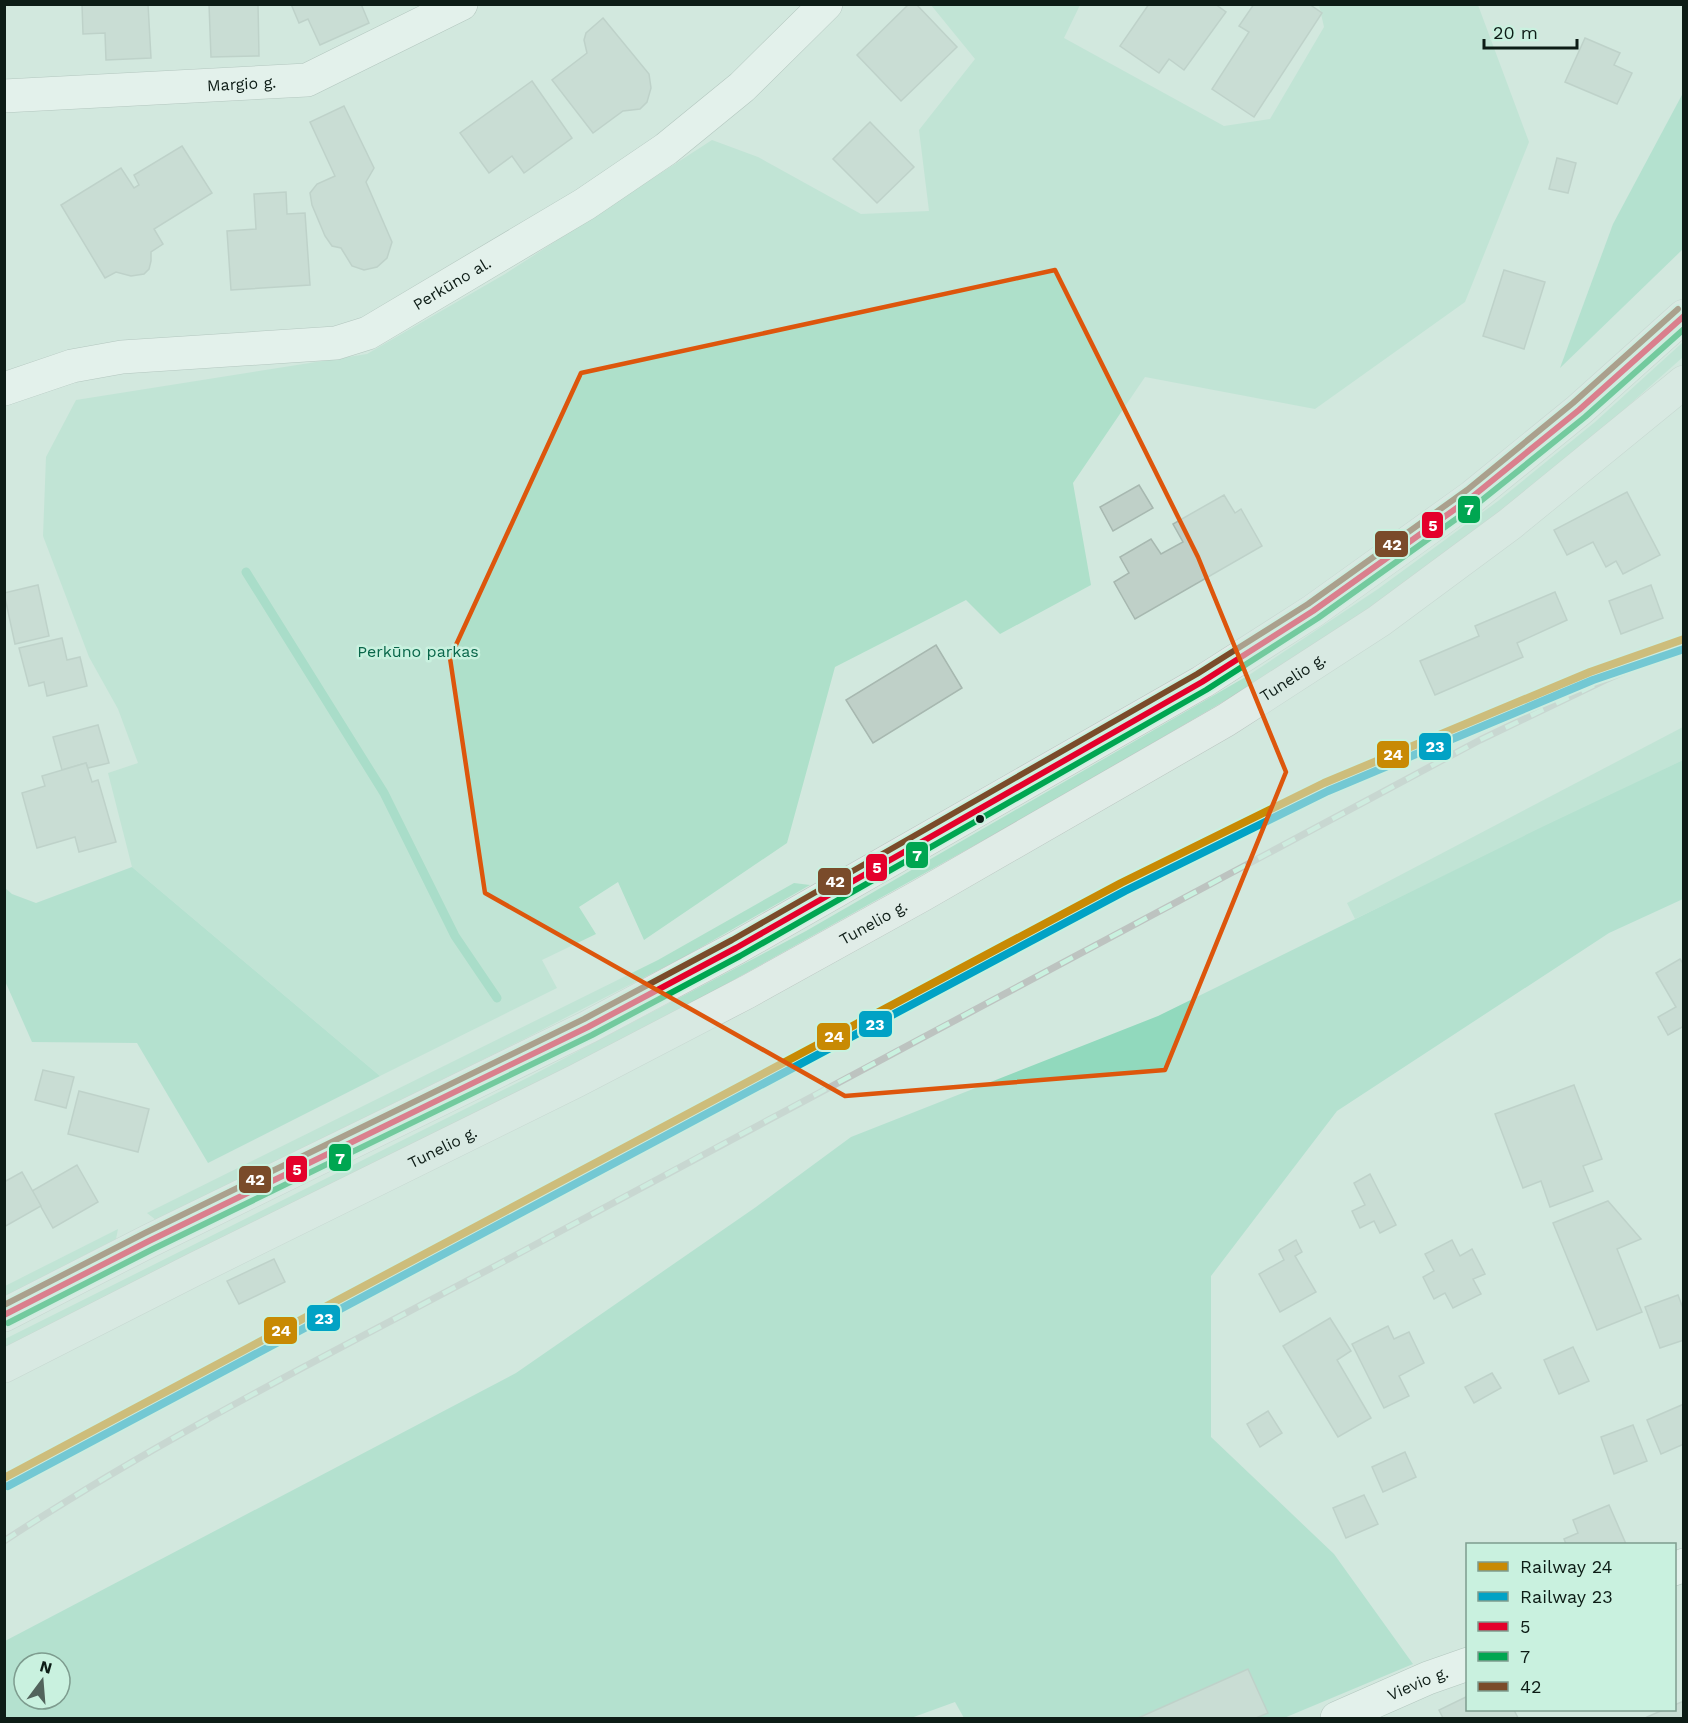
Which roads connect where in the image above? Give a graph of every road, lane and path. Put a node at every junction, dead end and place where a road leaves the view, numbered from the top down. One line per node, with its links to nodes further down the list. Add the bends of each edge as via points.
1 (461, 4): 3 (street, Margio g., via 307,80)
2 (826, 4): 6 (street, Perkūno al., via 742,87 666,149 585,204 368,333 336,343 122,357 72,366)
3 (4, 96)
4 (1683, 316): 7 (main road, via 1579,410 1472,497 1313,611 1202,682 736,948 588,1027)
5 (1683, 382): 8 (main road, Tunelio g., via 1463,559 1379,621 1226,720 727,1002)
6 (4, 389)
7 (4, 1315)
8 (4, 1366)
9 (1466, 1664): 10 (street, Vievio g.)
10 (1337, 1719)

